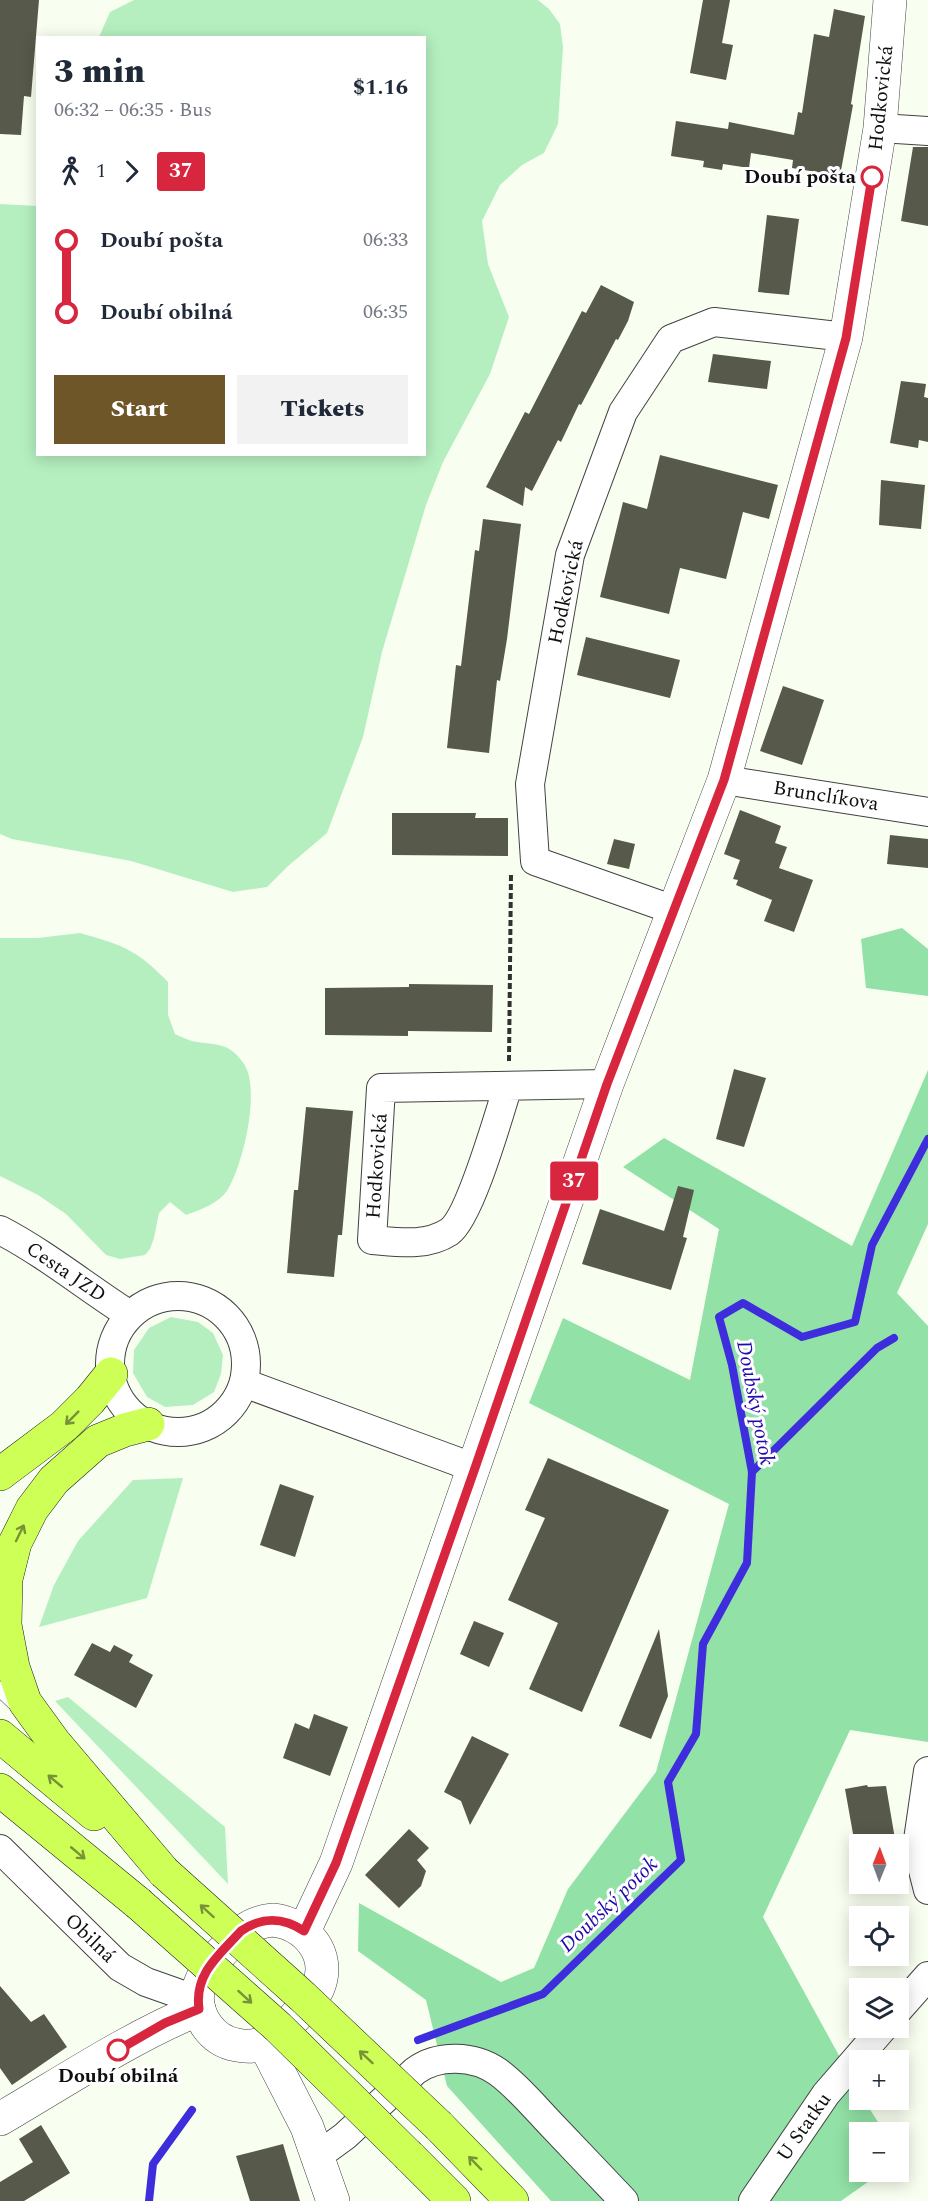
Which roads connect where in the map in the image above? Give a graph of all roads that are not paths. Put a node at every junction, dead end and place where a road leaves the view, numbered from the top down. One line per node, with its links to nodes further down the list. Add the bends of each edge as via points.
1 (890, 0): 2 (street, Hodkovická)
2 (880, 128): 3 (street); 4 (street, Hodkovická)
3 (928, 131)
4 (846, 338): 5 (street, Hodkovická); 7 (street, Hodkovická, via 714,322 671,339 623,412 570,555 530,784 535,861)
5 (724, 780): 6 (street, Brunclíkova); 7 (street, Hodkovická)
6 (928, 812)
7 (674, 910): 8 (street, Hodkovická)
8 (607, 1084): 9 (street, Hodkovická); 15 (street, Hodkovická)
9 (508, 1086): 9 (street, Hodkovická, via 381,1088 372,1240 420,1243 450,1232 467,1208)
10 (0, 1230): 11 (street, Cesta JZD)
11 (130, 1315): 12 (street, via 113,1342); 13 (street, via 158,1298 174,1295 199,1299 220,1310 241,1335 246,1359)
12 (111, 1374): 14 (street, via 123,1404); 16 (highway, one-way to 16, via 64,1426)
13 (244, 1383): 14 (street, via 226,1412 197,1429 181,1432); 15 (street)
14 (148, 1424): 19 (highway, one-way to 14, via 25,1702 11,1657 5,1625 6,1578 15,1543 32,1509 54,1480 98,1441)
15 (475, 1468): 25 (street, Hodkovická, via 336,1863)
16 (0, 1474)
17 (0, 1689): 19 (lane)
18 (0, 1736): 23 (highway, one-way to 18)
19 (54, 1742): 23 (highway)
20 (928, 1771): 24 (street, via 917,1847)
21 (0, 1790): 34 (highway, one-way to 34, bridge, via 138,1902 278,2027)
22 (0, 1849): 28 (street, Obilná, via 120,1967)
23 (164, 1872): 35 (highway, one-way to 23, bridge, via 303,1997)
24 (928, 1890)
25 (304, 1931): 28 (street, via 273,1920 248,1926 207,1968 200,1983); 30 (street, via 319,1952 319,1986 281,2033)
26 (928, 1976): 27 (street)
27 (909, 1998)
28 (198, 2005): 30 (street, via 205,2024 224,2041 247,2047); 31 (street)
29 (874, 2038): 37 (street, U Statku, via 826,2094)
30 (264, 2043): 32 (street, via 298,2106)
31 (0, 2119)
32 (318, 2155): 33 (street); 36 (street, via 345,2136 425,2063 462,2060 497,2071 519,2090)
33 (333, 2201)
34 (454, 2201)
35 (512, 2201)
36 (624, 2201)
37 (753, 2201)

